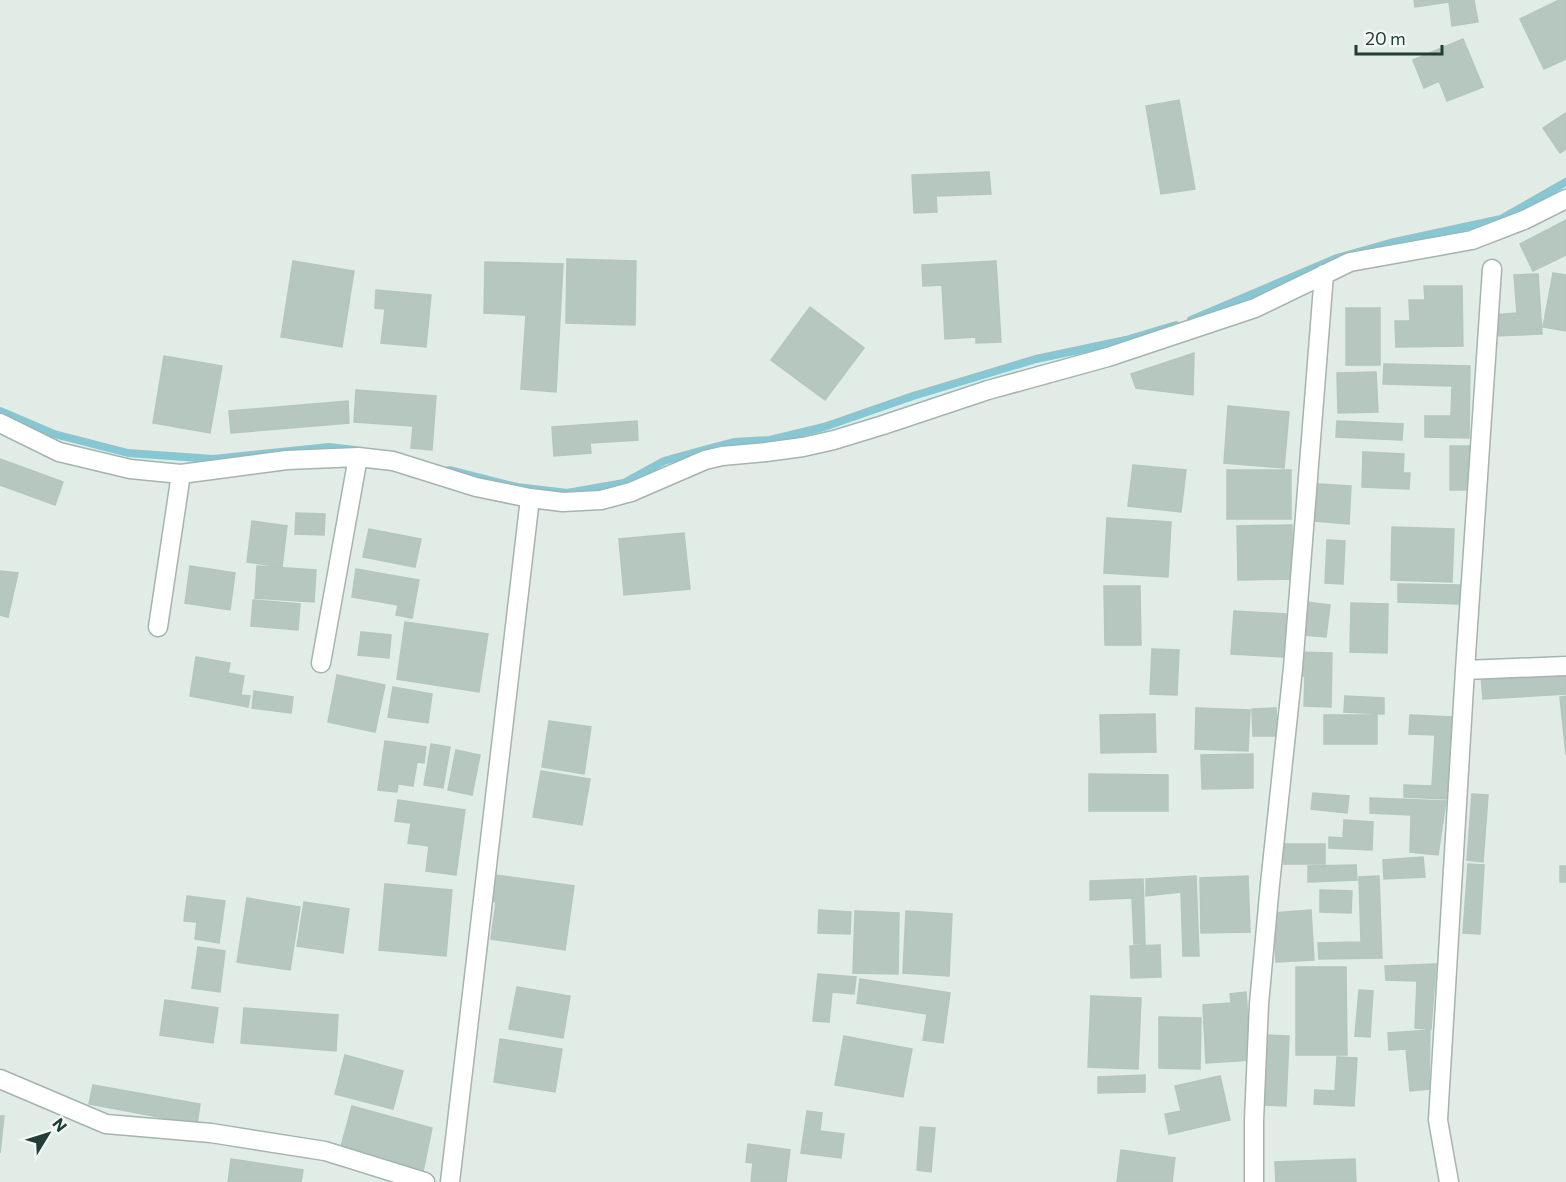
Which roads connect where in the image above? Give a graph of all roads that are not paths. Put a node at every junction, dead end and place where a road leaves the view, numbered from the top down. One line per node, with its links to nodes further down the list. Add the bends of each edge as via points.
1 (1566, 199): 3 (street, via 1472,240 1350,262)
2 (1492, 269): 11 (street)
3 (1324, 274): 7 (street, via 1255,308 834,440 705,460 631,492 601,500 563,502); 15 (street, via 1293,668 1259,1004)
4 (0, 423): 6 (street, via 58,452 130,469)
5 (358, 457): 6 (street, via 287,459); 7 (street, via 393,461 476,487); 9 (street)
6 (181, 474): 8 (street)
7 (530, 498): 14 (street)
8 (158, 627)
9 (321, 663)
10 (1566, 666): 11 (street)
11 (1465, 670): 16 (street, via 1438,1120)
12 (0, 1080): 13 (street, via 106,1124 211,1133 325,1151)
13 (424, 1182)
14 (450, 1182)
15 (1254, 1182)
16 (1449, 1182)

